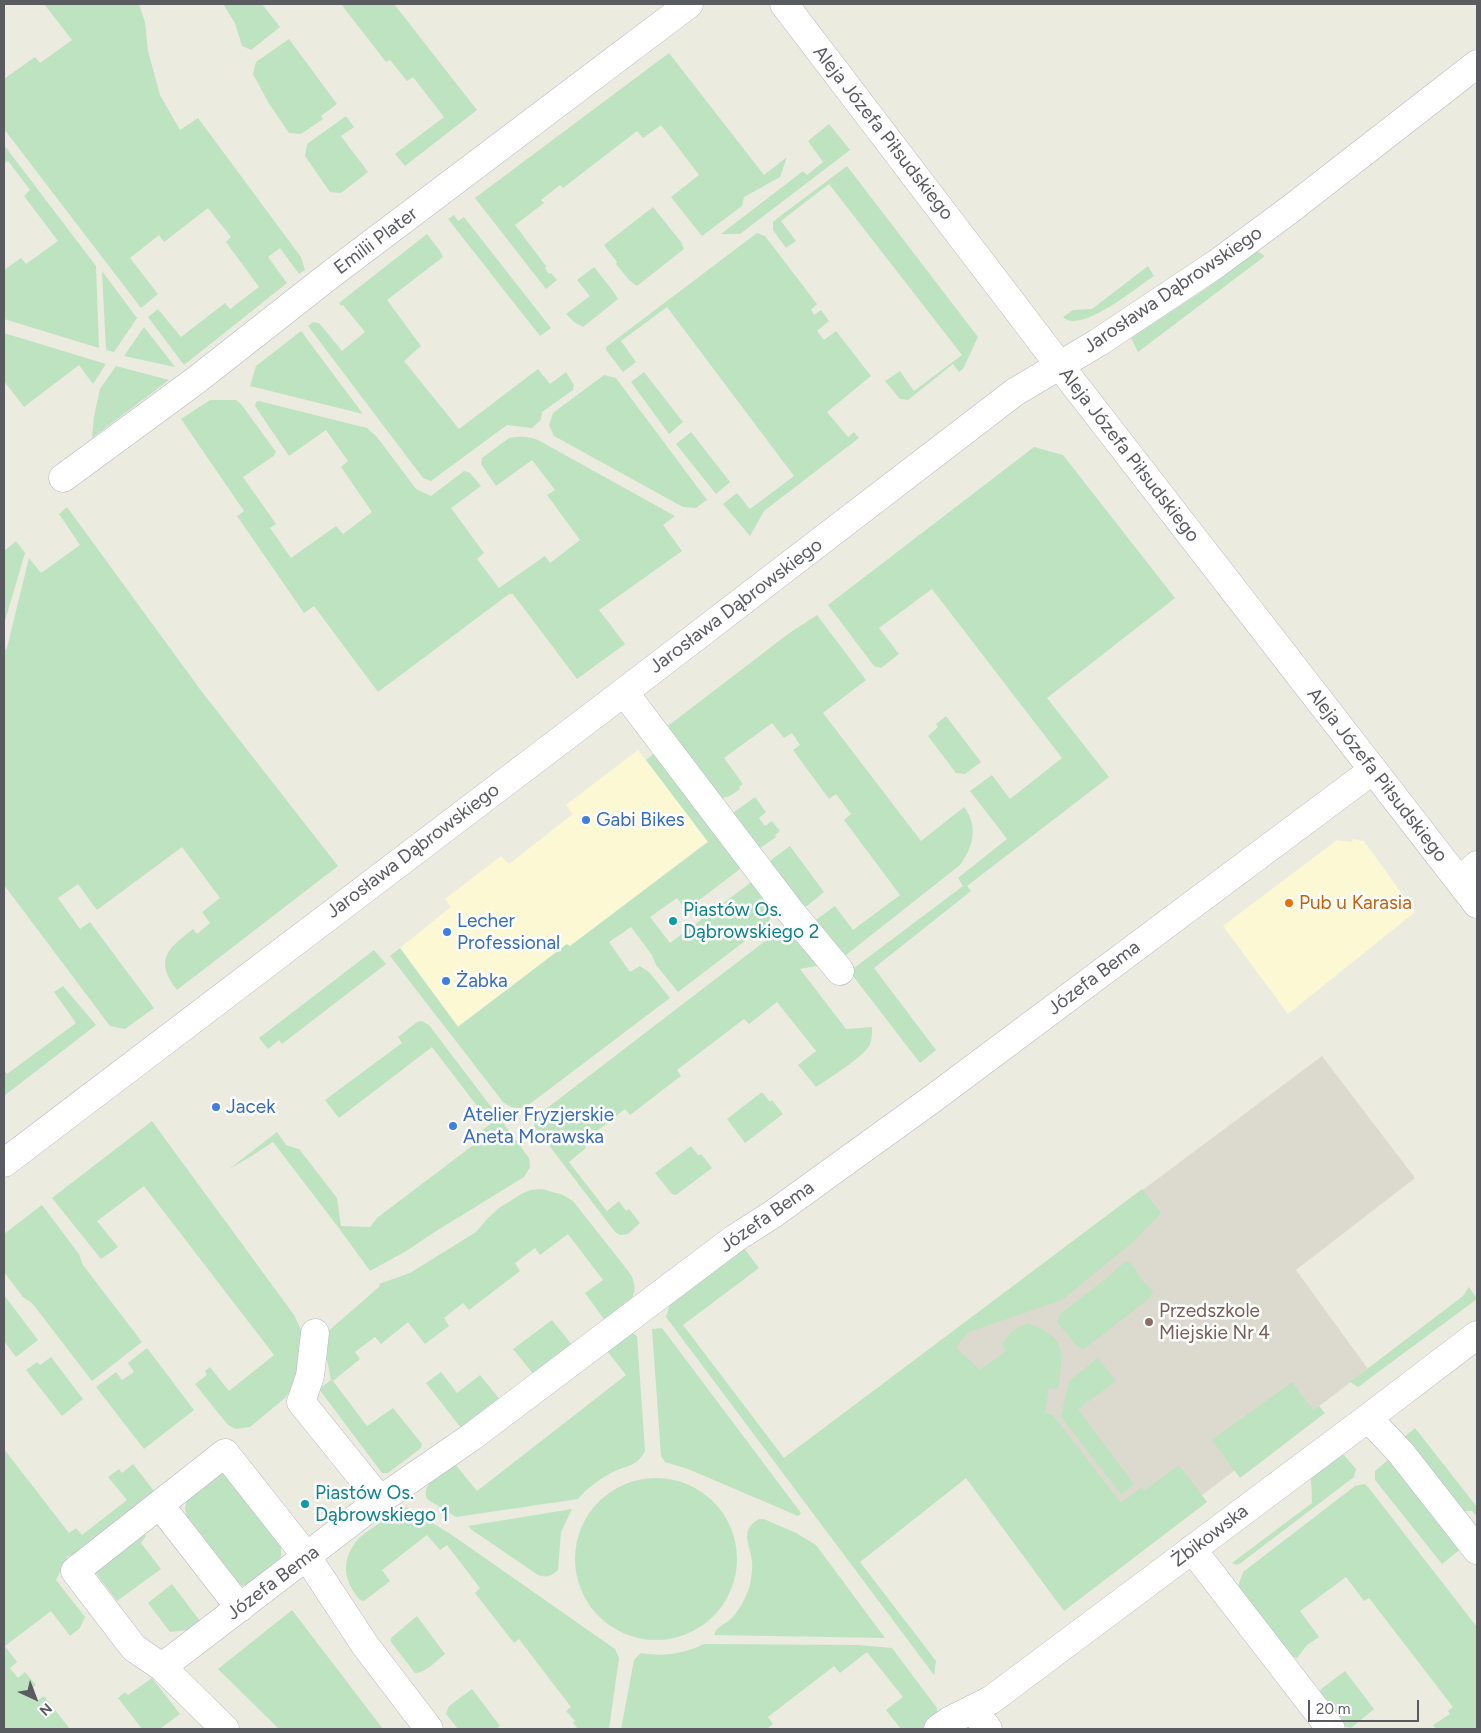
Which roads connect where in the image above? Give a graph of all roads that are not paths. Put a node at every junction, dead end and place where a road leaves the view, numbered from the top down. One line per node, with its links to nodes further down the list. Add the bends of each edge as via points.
1 (689, 4): 5 (street, Emilii Plater, via 330,275 195,382)
2 (784, 4): 4 (street, Aleja Józefa Piłsudskiego)
3 (1477, 64): 4 (street, Jarosława Dąbrowskiego, via 1216,264)
4 (1060, 366): 6 (street, Jarosława Dąbrowskiego, via 1015,392); 7 (street, Aleja Józefa Piłsudskiego)
5 (63, 478)
6 (624, 692): 10 (street, via 791,912); 11 (street, Jarosława Dąbrowskiego)
7 (1373, 770): 8 (street, Aleja Józefa Piłsudskiego); 15 (street, Józefa Bema, via 935,1097 734,1239 470,1438)
8 (1469, 873): 9 (street, Aleja Józefa Piłsudskiego)
9 (1477, 904)
10 (840, 971)
11 (4, 1163)
12 (315, 1333): 15 (street, via 310,1376 301,1402)
13 (1477, 1334): 14 (street, Żbikowska)
14 (1368, 1418): 17 (street, Żbikowska); 18 (street, via 1401,1453)
15 (380, 1500): 19 (street, Józefa Bema)
16 (160, 1505): 19 (street, via 225,1453); 20 (street); 21 (street, via 75,1571 134,1648)
17 (1192, 1549): 22 (street, Żbikowska, via 991,1700); 26 (street)
18 (1477, 1550)
19 (307, 1557): 20 (street, Józefa Bema); 24 (street, via 365,1645)
20 (240, 1608): 21 (street, Józefa Bema)
21 (162, 1667): 23 (street)
22 (981, 1719): 25 (street, Żbikowska, via 949,1721)
23 (225, 1729)
24 (429, 1729)
25 (938, 1729)
26 (1331, 1729)

